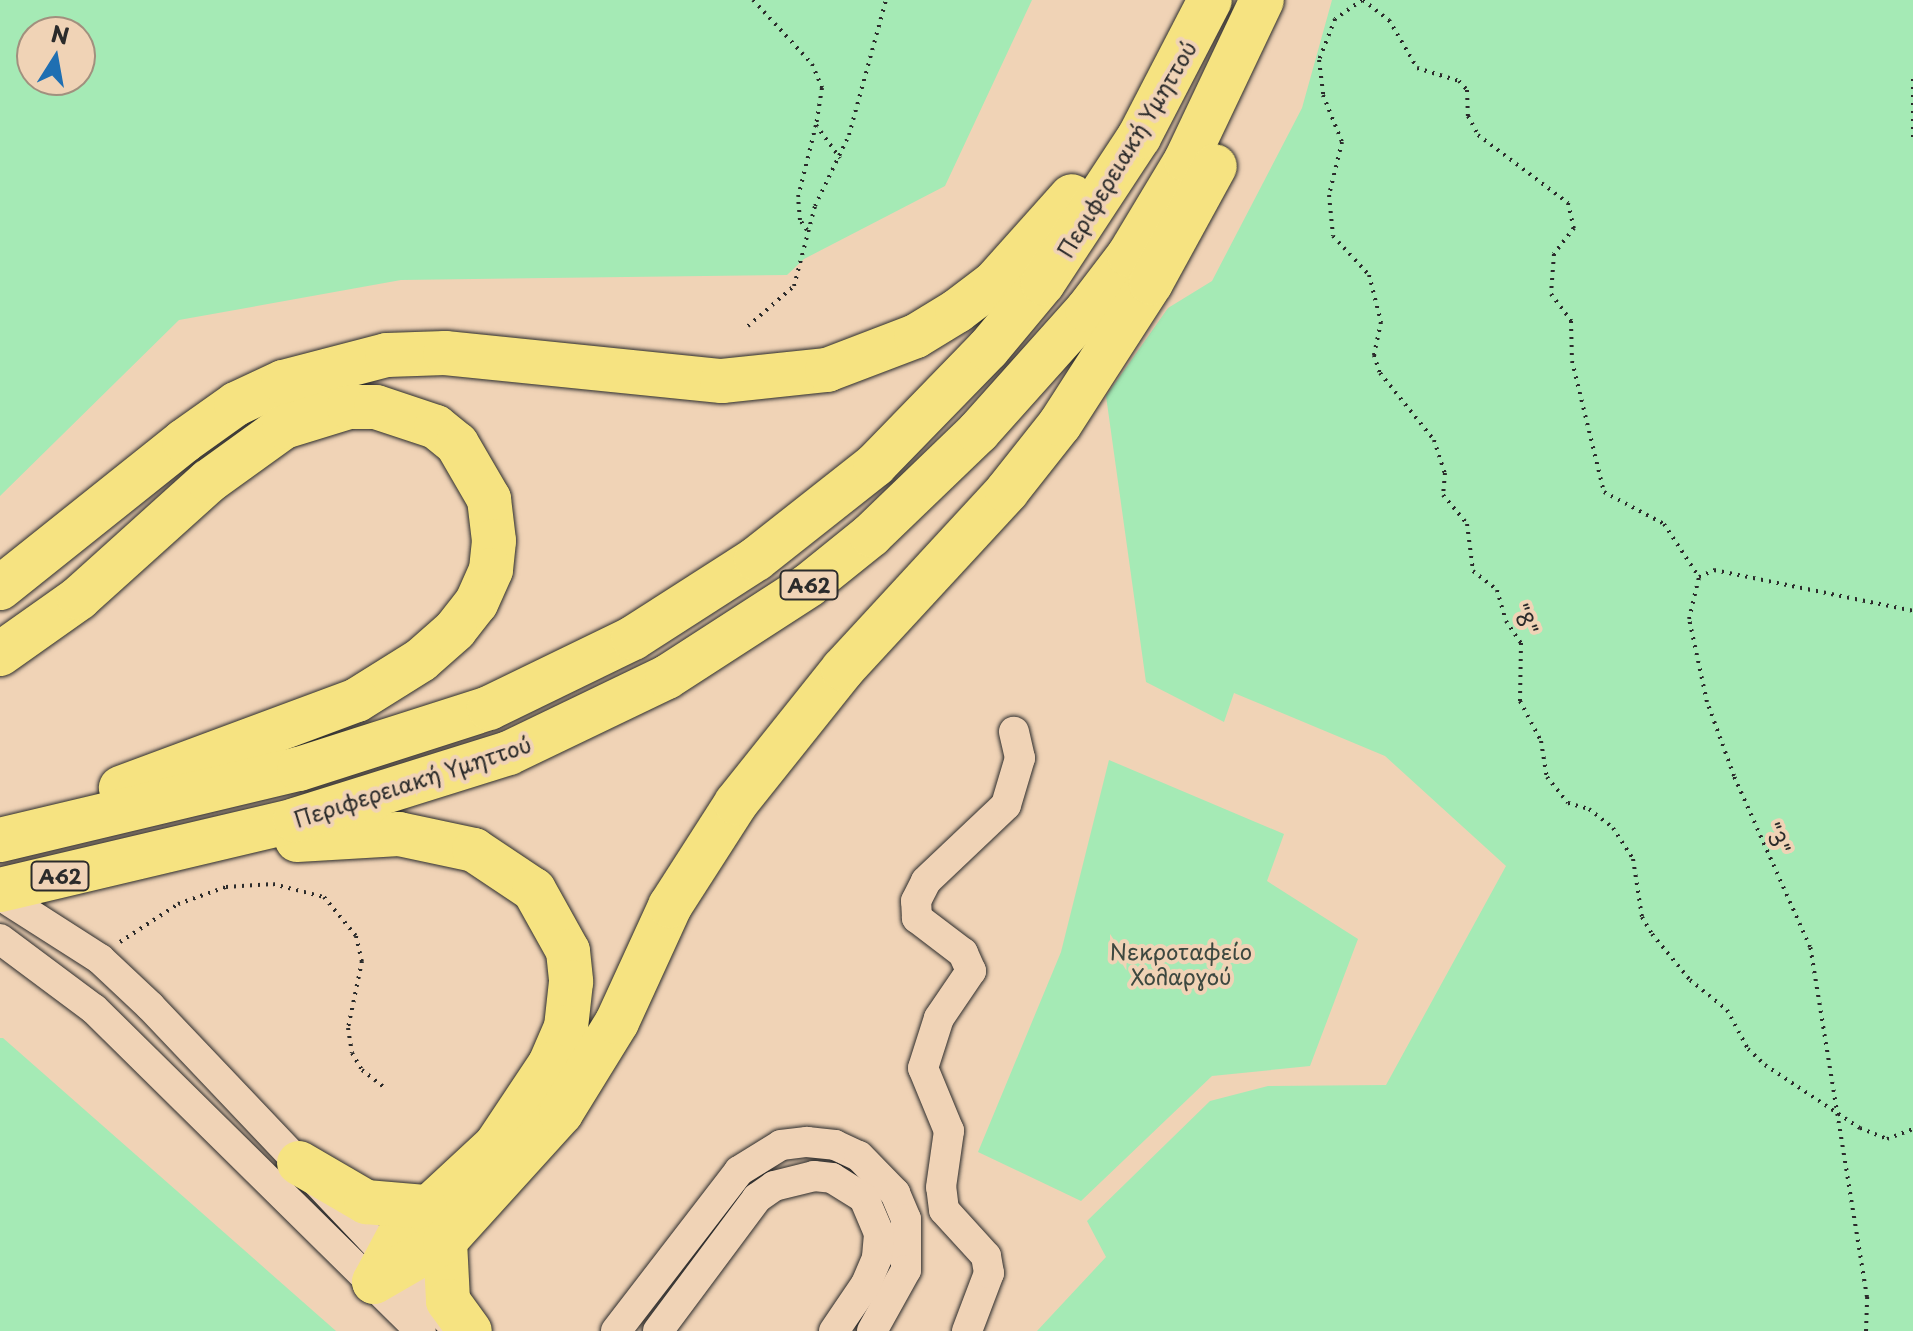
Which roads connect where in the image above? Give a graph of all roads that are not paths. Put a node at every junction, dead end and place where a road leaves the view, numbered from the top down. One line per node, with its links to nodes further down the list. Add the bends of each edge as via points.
1 (1262, 0): 9 (highway, Περιφερειακή Υμηττού / Α62, via 1186,160 1129,255 1087,310 978,432 871,535 809,585 667,677 509,753 295,820)
2 (1279, 0): 13 (highway, via 1212,173 1151,283 1060,424 1007,491 843,669 736,803 670,906 592,1070 561,1113)
3 (1202, 18): 4 (highway, via 1033,244 995,282 916,336 827,370 722,381 445,353 387,355 337,365 236,404); 7 (highway, Περιφερειακή Υμηττού / Α62, via 1093,212 1043,283 988,349 875,465 756,559 633,638 489,708 299,769)
4 (0, 588)
5 (0, 654): 7 (highway, via 79,598 253,444 314,415 376,407 436,427 476,470 489,499 491,570 476,603 421,660 357,700 124,786)
6 (1014, 732): 22 (street, via 1020,758 1006,805 926,881 916,901 917,918 963,953 971,971 939,1018 923,1068 949,1131 941,1187 944,1210 988,1265)
7 (49, 829): 8 (highway, Περιφερειακή Υμηττού / Α62)
8 (0, 840)
9 (120, 862): 10 (highway, Περιφερειακή Υμηττού / Α62); 13 (highway, via 202,856 310,838 399,834 474,850 534,890 568,951 566,1027 538,1085)
10 (0, 893): 12 (street, via 100,959)
11 (0, 939): 14 (street, via 94,1009)
12 (299, 1163): 13 (highway, via 366,1202); 14 (street)
13 (435, 1224): 14 (highway); 17 (highway, via 448,1301)
14 (385, 1269): 15 (street); 16 (street)
15 (421, 1331)
16 (461, 1331)
17 (470, 1331)
18 (616, 1331): 21 (street, via 739,1171 781,1145 807,1142 835,1145 859,1156 895,1193 906,1219 906,1270)
19 (658, 1331): 20 (street, via 757,1198 774,1186 814,1176 832,1178 864,1198 879,1234 877,1258 866,1284)
20 (834, 1331)
21 (872, 1331)
22 (967, 1331)

